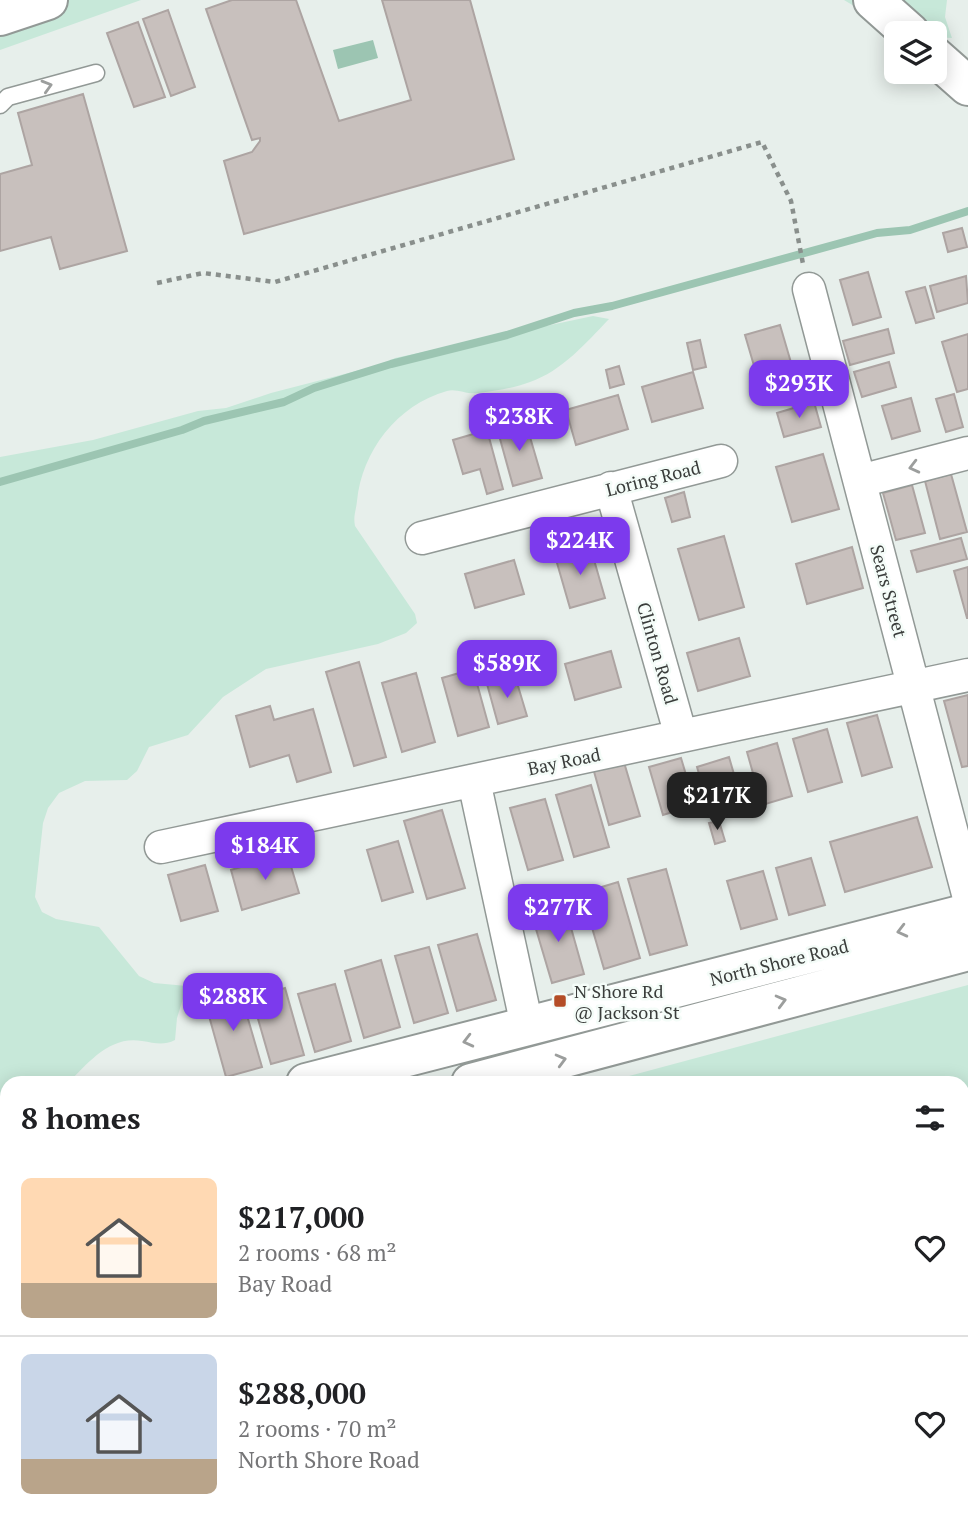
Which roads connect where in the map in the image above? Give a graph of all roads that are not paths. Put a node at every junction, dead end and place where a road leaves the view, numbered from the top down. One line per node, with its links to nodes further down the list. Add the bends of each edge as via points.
1 (47, 0): 3 (main road)
2 (873, 0): 4 (main road)
3 (0, 16)
4 (897, 21)
5 (947, 67): 7 (main road)
6 (96, 73): 8 (lane, one-way to 6, via 8,97)
7 (968, 86)
8 (0, 105)
9 (807, 280): 12 (street, Sears Street)
10 (968, 453): 12 (street, one-way to 12)
11 (721, 461): 13 (street, Loring Road)
12 (860, 481): 16 (street, Sears Street)
13 (611, 488): 14 (street, Loring Road); 17 (street, Clinton Road)
14 (422, 538)
15 (968, 675): 16 (street, Bay Road)
16 (914, 687): 17 (street, Bay Road); 20 (street, Sears Street)
17 (681, 737): 18 (street, Bay Road)
18 (474, 781): 19 (street, Bay Road); 23 (street)
19 (161, 847)
20 (968, 894)
21 (968, 913): 23 (main road, North Shore Road, one-way to 23)
22 (968, 951): 25 (main road, one-way to 22)
23 (527, 1026): 24 (main road, North Shore Road, one-way to 24)
24 (333, 1076)
25 (497, 1076)

